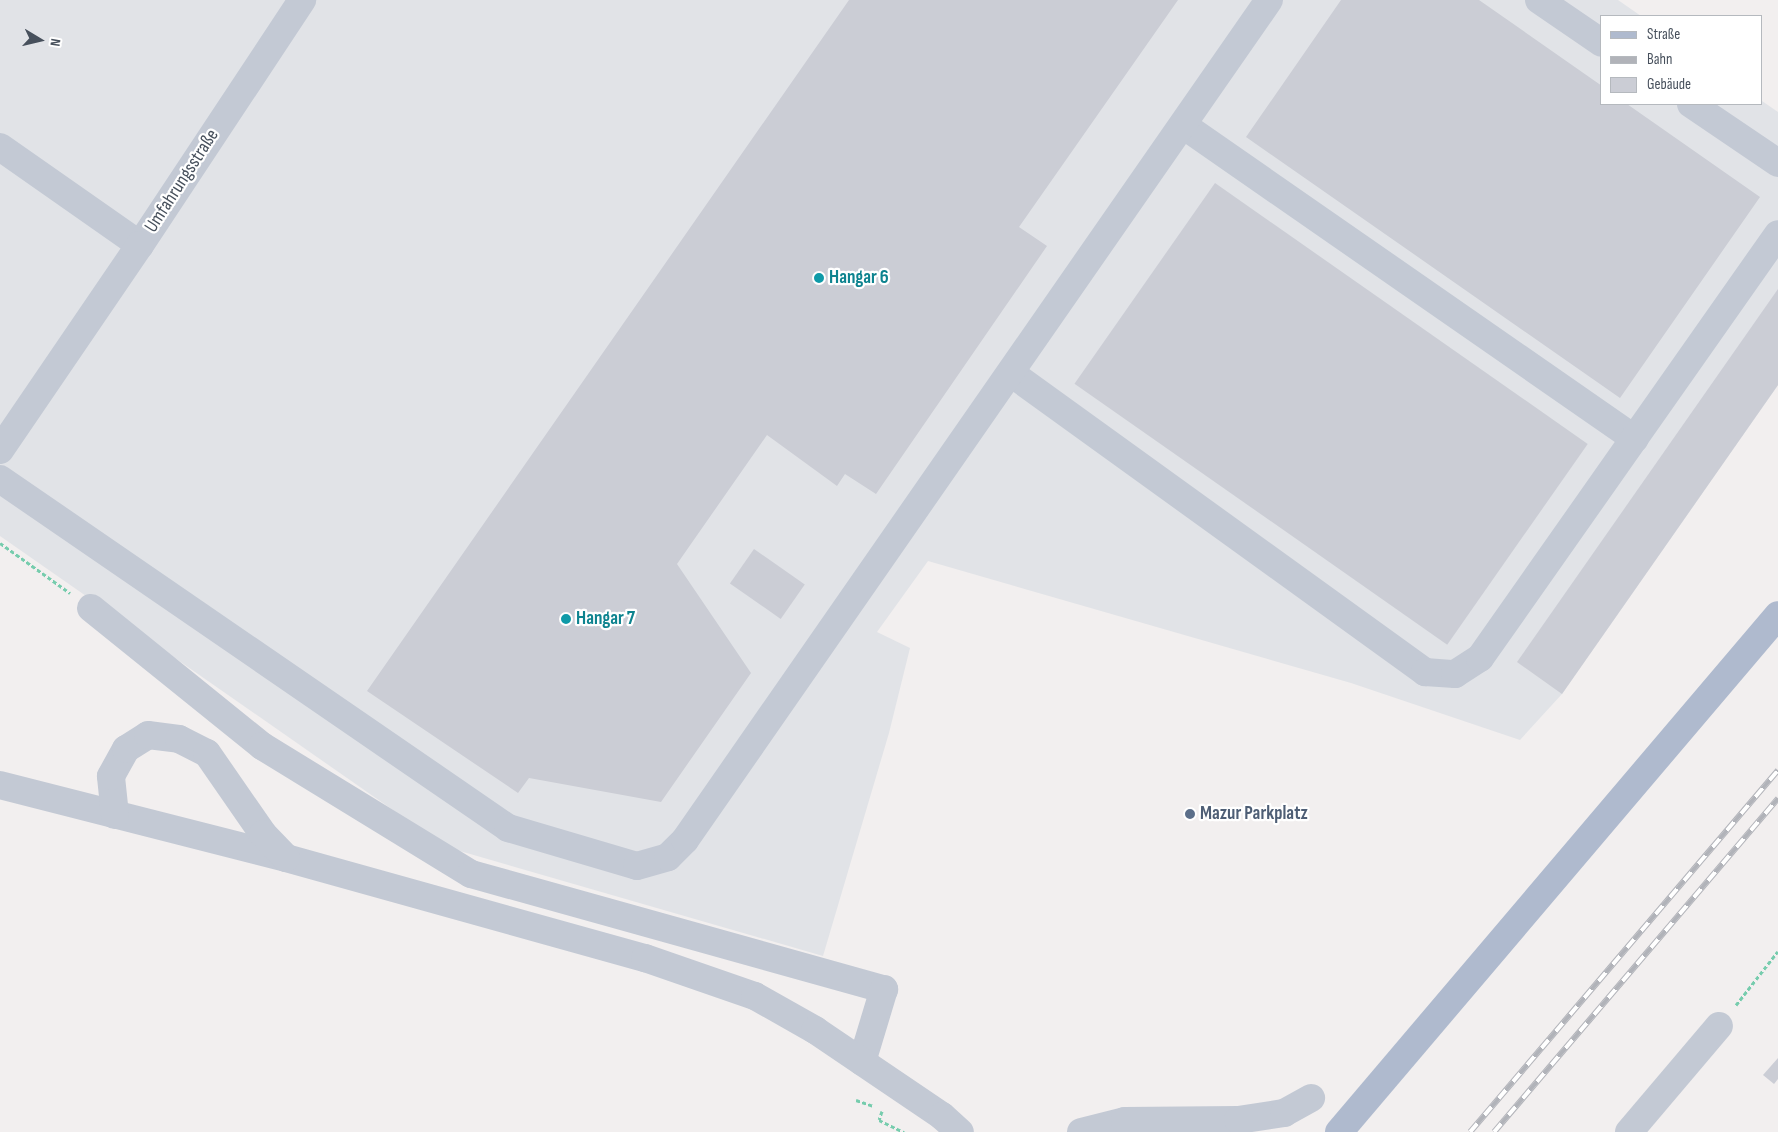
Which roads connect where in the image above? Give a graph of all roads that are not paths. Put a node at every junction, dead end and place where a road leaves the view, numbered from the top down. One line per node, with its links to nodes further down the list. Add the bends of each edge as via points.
1 (302, 0): 10 (lane, Umfahrungsstraße)
2 (1269, 0): 6 (lane)
3 (1539, 0): 4 (lane)
4 (1600, 42)
5 (1692, 105): 8 (lane)
6 (1183, 125): 11 (lane); 12 (lane)
7 (0, 147): 10 (lane, Umfahrungsstraße)
8 (1778, 163)
9 (1778, 234): 12 (lane)
10 (140, 245): 13 (lane)
11 (1011, 373): 12 (lane, via 1425,672 1455,674 1480,658); 14 (lane, via 685,840 668,857 637,866 508,828 487,816)
12 (1635, 439)
13 (0, 450)
14 (0, 479)
15 (91, 608): 21 (lane, via 262,746 471,874 884,989)
16 (1778, 615): 26 (main road)
17 (0, 786): 18 (lane)
18 (115, 814): 19 (lane); 19 (lane, via 112,776 126,749 148,735 179,739 207,753 262,834)
19 (286, 858): 21 (lane, via 693,974 755,996 815,1030)
20 (1719, 1026): 27 (lane)
21 (862, 1062): 24 (lane, via 942,1116)
22 (1311, 1098): 23 (lane, via 1284,1113)
23 (1164, 1126): 25 (lane, via 1125,1121)
24 (960, 1132)
25 (1081, 1132)
26 (1339, 1132)
27 (1629, 1132)

